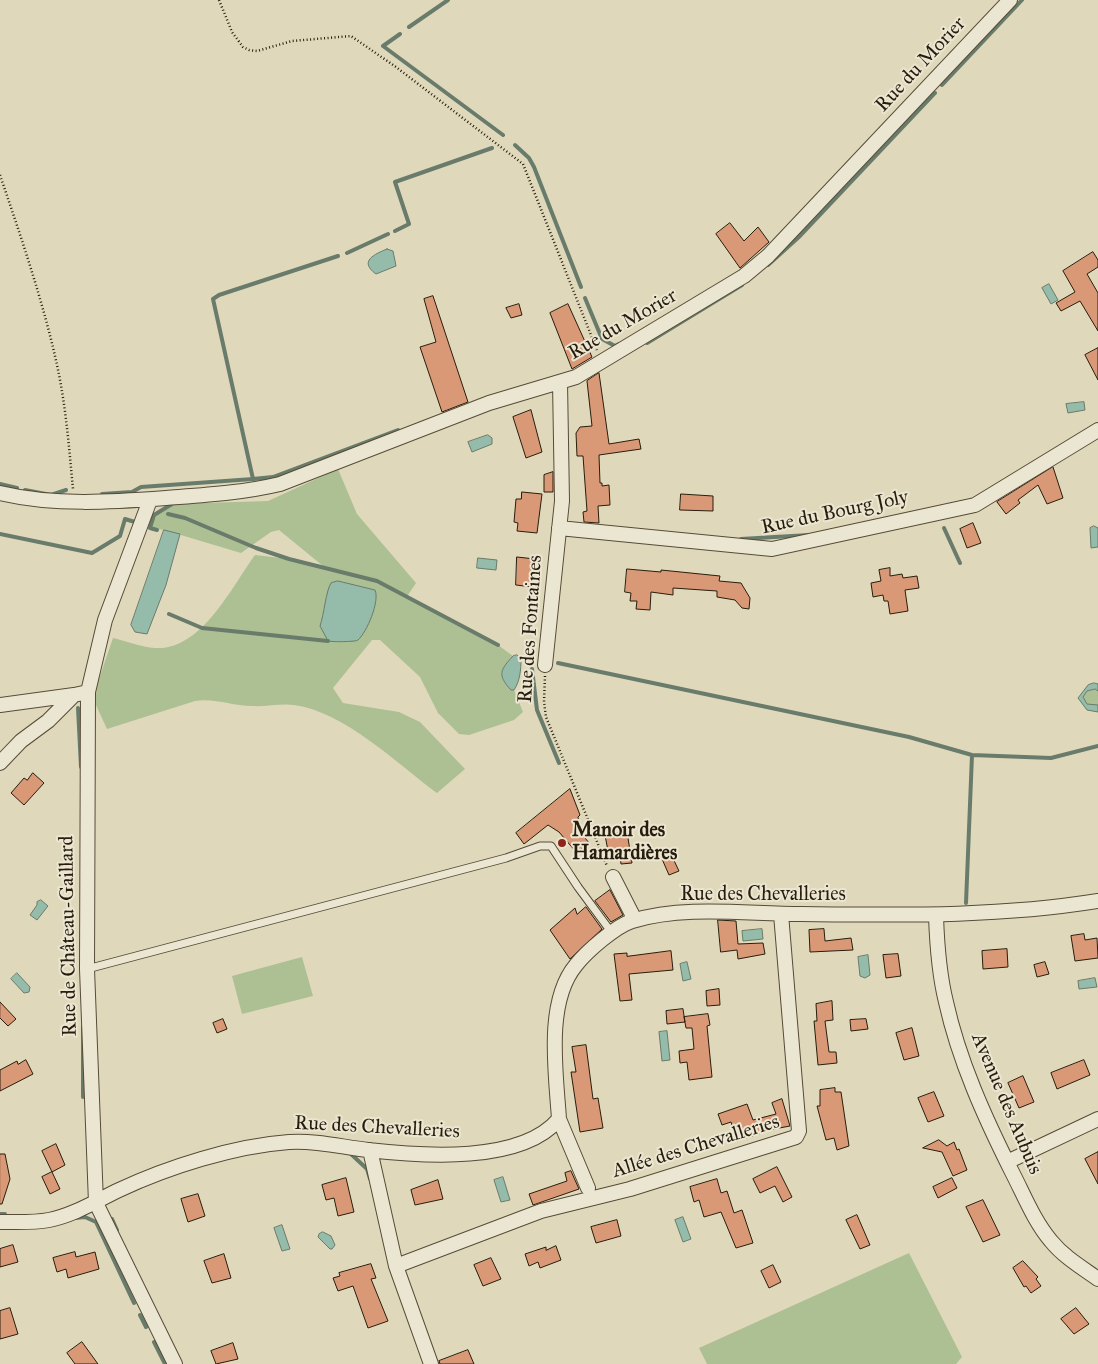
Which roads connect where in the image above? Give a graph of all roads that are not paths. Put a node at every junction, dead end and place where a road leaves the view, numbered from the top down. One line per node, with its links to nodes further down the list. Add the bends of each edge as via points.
1 (1010, 0): 2 (street, Rue du Morier, via 756,266 576,377)
2 (560, 382): 5 (street, Rue du Morier, via 489,403 280,484 231,494); 6 (street, Rue des Fontaines, via 562,501)
3 (1098, 430): 6 (street, Rue du Bourg Joly, via 975,505 772,549)
4 (0, 493): 5 (street, Rue du Morier, via 47,502)
5 (150, 500): 8 (street, Rue de Château-Gaillard, via 105,620)
6 (558, 528): 7 (street, Rue des Fontaines)
7 (545, 665)
8 (88, 692): 9 (street); 18 (street, Rue de Château-Gaillard)
9 (74, 695): 10 (street); 11 (street)
10 (0, 705)
11 (0, 763)
12 (613, 877): 16 (street)
13 (1098, 901): 15 (street, Rue des Chevalleries, via 1048,909)
14 (781, 914): 15 (street, Rue des Chevalleries); 16 (street, Rue des Chevalleries, via 708,911); 26 (street, Allée des Chevalleries, via 799,1131 796,1136 621,1192 542,1211)
15 (936, 916): 22 (street, Avenue des Aubuis, via 942,982 955,1037)
16 (635, 920): 17 (street, Rue des Chevalleries)
17 (612, 933): 18 (lane, via 550,846 540,846 506,858); 19 (street, Rue des Chevalleries, via 575,966 558,1004 555,1029)
18 (87, 969): 24 (street, Rue de Château-Gaillard)
19 (559, 1118): 21 (street, Rue des Chevalleries, via 550,1130 492,1151 442,1154); 23 (street)
20 (1098, 1119): 22 (street)
21 (370, 1150): 24 (street, Rue des Chevalleries, via 303,1142 243,1149 152,1177 118,1190); 26 (street)
22 (1007, 1162): 27 (street, Avenue des Aubuis, via 1036,1220 1050,1240 1066,1257)
23 (588, 1188)
24 (96, 1203): 25 (street, Rue des Chevalleries, via 49,1220); 28 (street, Rue de Château-Gaillard)
25 (0, 1222)
26 (396, 1266): 29 (street)
27 (1098, 1279)
28 (175, 1364)
29 (431, 1364)

